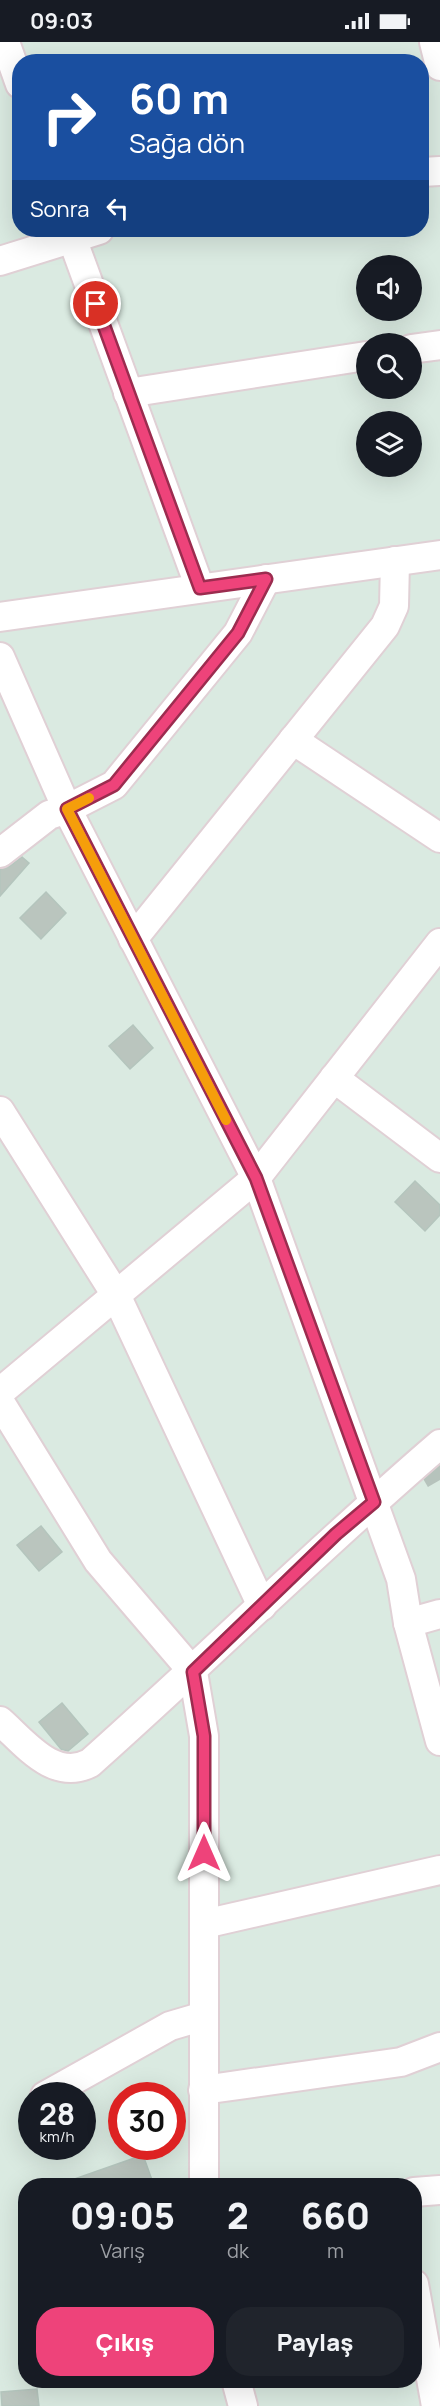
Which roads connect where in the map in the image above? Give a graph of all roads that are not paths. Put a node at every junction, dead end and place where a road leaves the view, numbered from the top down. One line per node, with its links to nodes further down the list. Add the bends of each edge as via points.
1 (5, 42): 3 (street)
2 (434, 42): 4 (street)
3 (12, 62)
4 (440, 66)
5 (62, 237): 7 (street)
6 (71, 237): 11 (street)
7 (0, 261)
8 (440, 345): 9 (street)
9 (422, 347)
10 (356, 358): 11 (street)
11 (128, 393): 15 (street)
12 (440, 555): 13 (street)
13 (395, 561): 14 (street); 18 (street, via 394,606 385,626)
14 (266, 579): 15 (street); 19 (street, via 238,633 114,785)
15 (200, 588): 16 (street)
16 (0, 616)
17 (0, 657): 19 (street)
18 (293, 740): 20 (street); 22 (street)
19 (67, 809): 21 (street, via 49,815); 22 (street)
20 (440, 838)
21 (0, 853)
22 (133, 939): 27 (street)
23 (440, 943): 24 (street)
24 (334, 1078): 26 (street); 27 (street)
25 (0, 1111): 28 (street)
26 (440, 1158)
27 (256, 1178): 28 (street); 32 (street)
28 (116, 1295): 29 (street); 33 (street)
29 (0, 1392)
30 (0, 1402): 36 (street, via 98,1561)
31 (440, 1444): 32 (street)
32 (374, 1502): 33 (street); 35 (street, via 401,1579)
33 (262, 1606): 36 (street)
34 (440, 1614): 35 (street)
35 (408, 1623): 38 (street)
36 (193, 1672): 37 (street, via 90,1763 74,1769 51,1765); 40 (street, via 204,1736)
37 (0, 1721)
38 (440, 1741)
39 (440, 1870): 40 (street)
40 (204, 1924): 41 (street)
41 (204, 2016): 43 (street, via 170,2026); 44 (street)
42 (440, 2047): 44 (street, via 401,2062)
43 (70, 2082)
44 (204, 2090): 45 (street)
45 (204, 2178)
46 (440, 2190): 47 (street)
47 (422, 2191)
48 (422, 2328): 51 (street)
49 (238, 2388): 50 (street)
50 (243, 2406)
51 (436, 2406)

